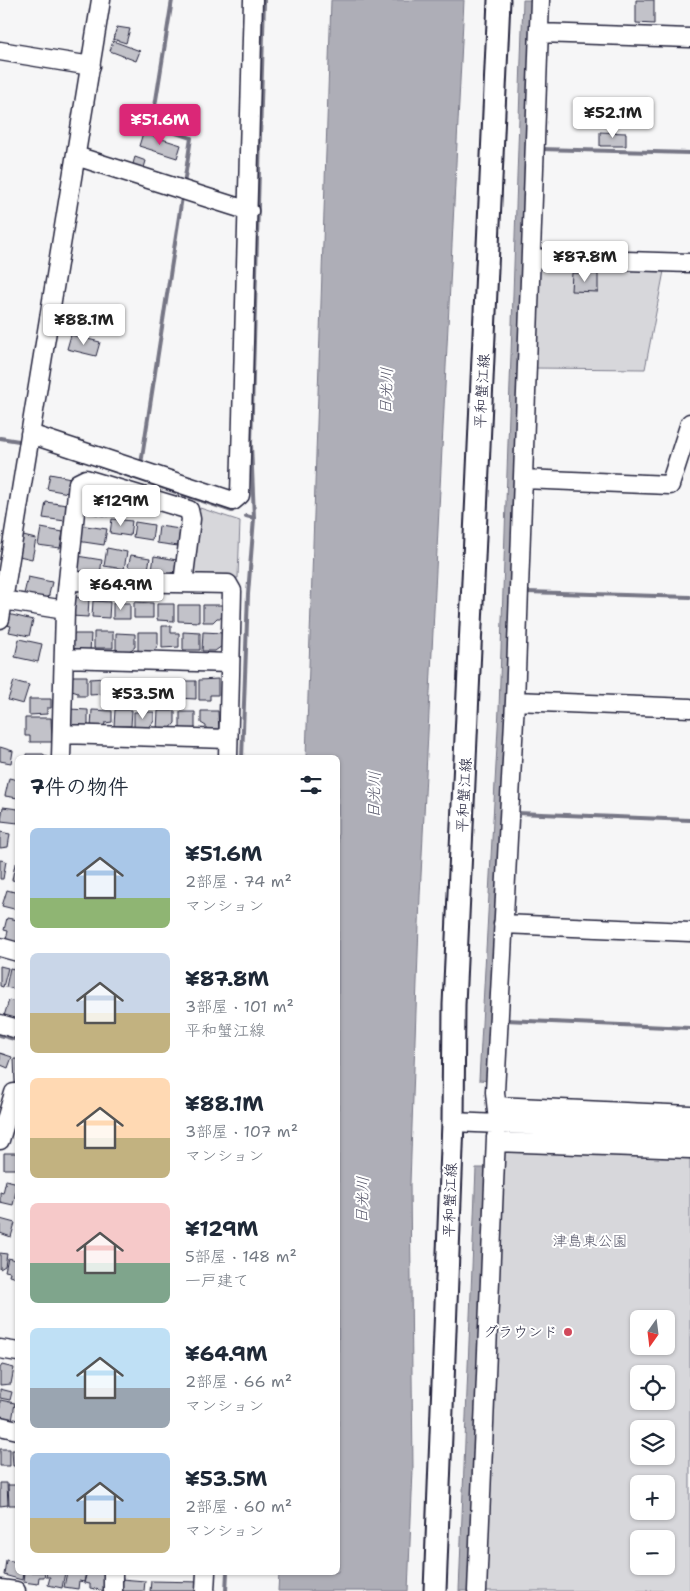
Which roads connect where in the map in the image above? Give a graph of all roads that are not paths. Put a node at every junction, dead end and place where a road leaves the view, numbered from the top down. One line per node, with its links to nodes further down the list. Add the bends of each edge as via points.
1 (101, 0): 8 (street)
2 (253, 0): 10 (street)
3 (499, 0): 38 (main road, 平和蟹江線, via 455,996)
4 (540, 0): 5 (street)
5 (539, 33): 6 (street); 11 (street)
6 (690, 38)
7 (0, 51): 8 (street)
8 (91, 66): 9 (street)
9 (76, 156): 10 (street); 14 (street)
10 (248, 211): 14 (street, via 240,495 233,501)
11 (531, 258): 12 (street); 15 (street)
12 (690, 263)
13 (690, 423): 15 (street, via 670,485)
14 (30, 434): 16 (street)
15 (523, 479): 24 (street)
16 (7, 537): 19 (street)
17 (68, 581): 18 (street); 18 (street, via 78,483 86,479 189,510 191,519); 20 (street)
18 (183, 583): 23 (street, via 228,584 232,591)
19 (3, 600): 20 (street); 21 (street)
20 (65, 610): 22 (street)
21 (0, 619)
22 (64, 658): 23 (street); 26 (street)
23 (230, 663): 27 (street)
24 (515, 701): 25 (street); 30 (street)
25 (690, 708)
26 (62, 734): 27 (street); 28 (street)
27 (228, 739): 29 (street)
28 (62, 755)
29 (228, 755)
30 (503, 924): 31 (street); 37 (street, via 495,1092 497,1109)
31 (690, 932)
32 (0, 947): 33 (street)
33 (15, 951)
34 (0, 1024): 35 (street)
35 (15, 1028)
36 (15, 1093): 40 (street)
37 (690, 1115)
38 (453, 1122): 39 (street); 52 (main road, 平和蟹江線)
39 (690, 1132)
40 (0, 1140)
41 (690, 1149): 53 (street, via 496,1140)
42 (0, 1349): 43 (street)
43 (15, 1352)
44 (0, 1426): 45 (street)
45 (15, 1429)
46 (113, 1575): 50 (street)
47 (206, 1575): 51 (street)
48 (0, 1588): 49 (street)
49 (16, 1591)
50 (113, 1591)
51 (205, 1591)
52 (435, 1591)
53 (477, 1591)

